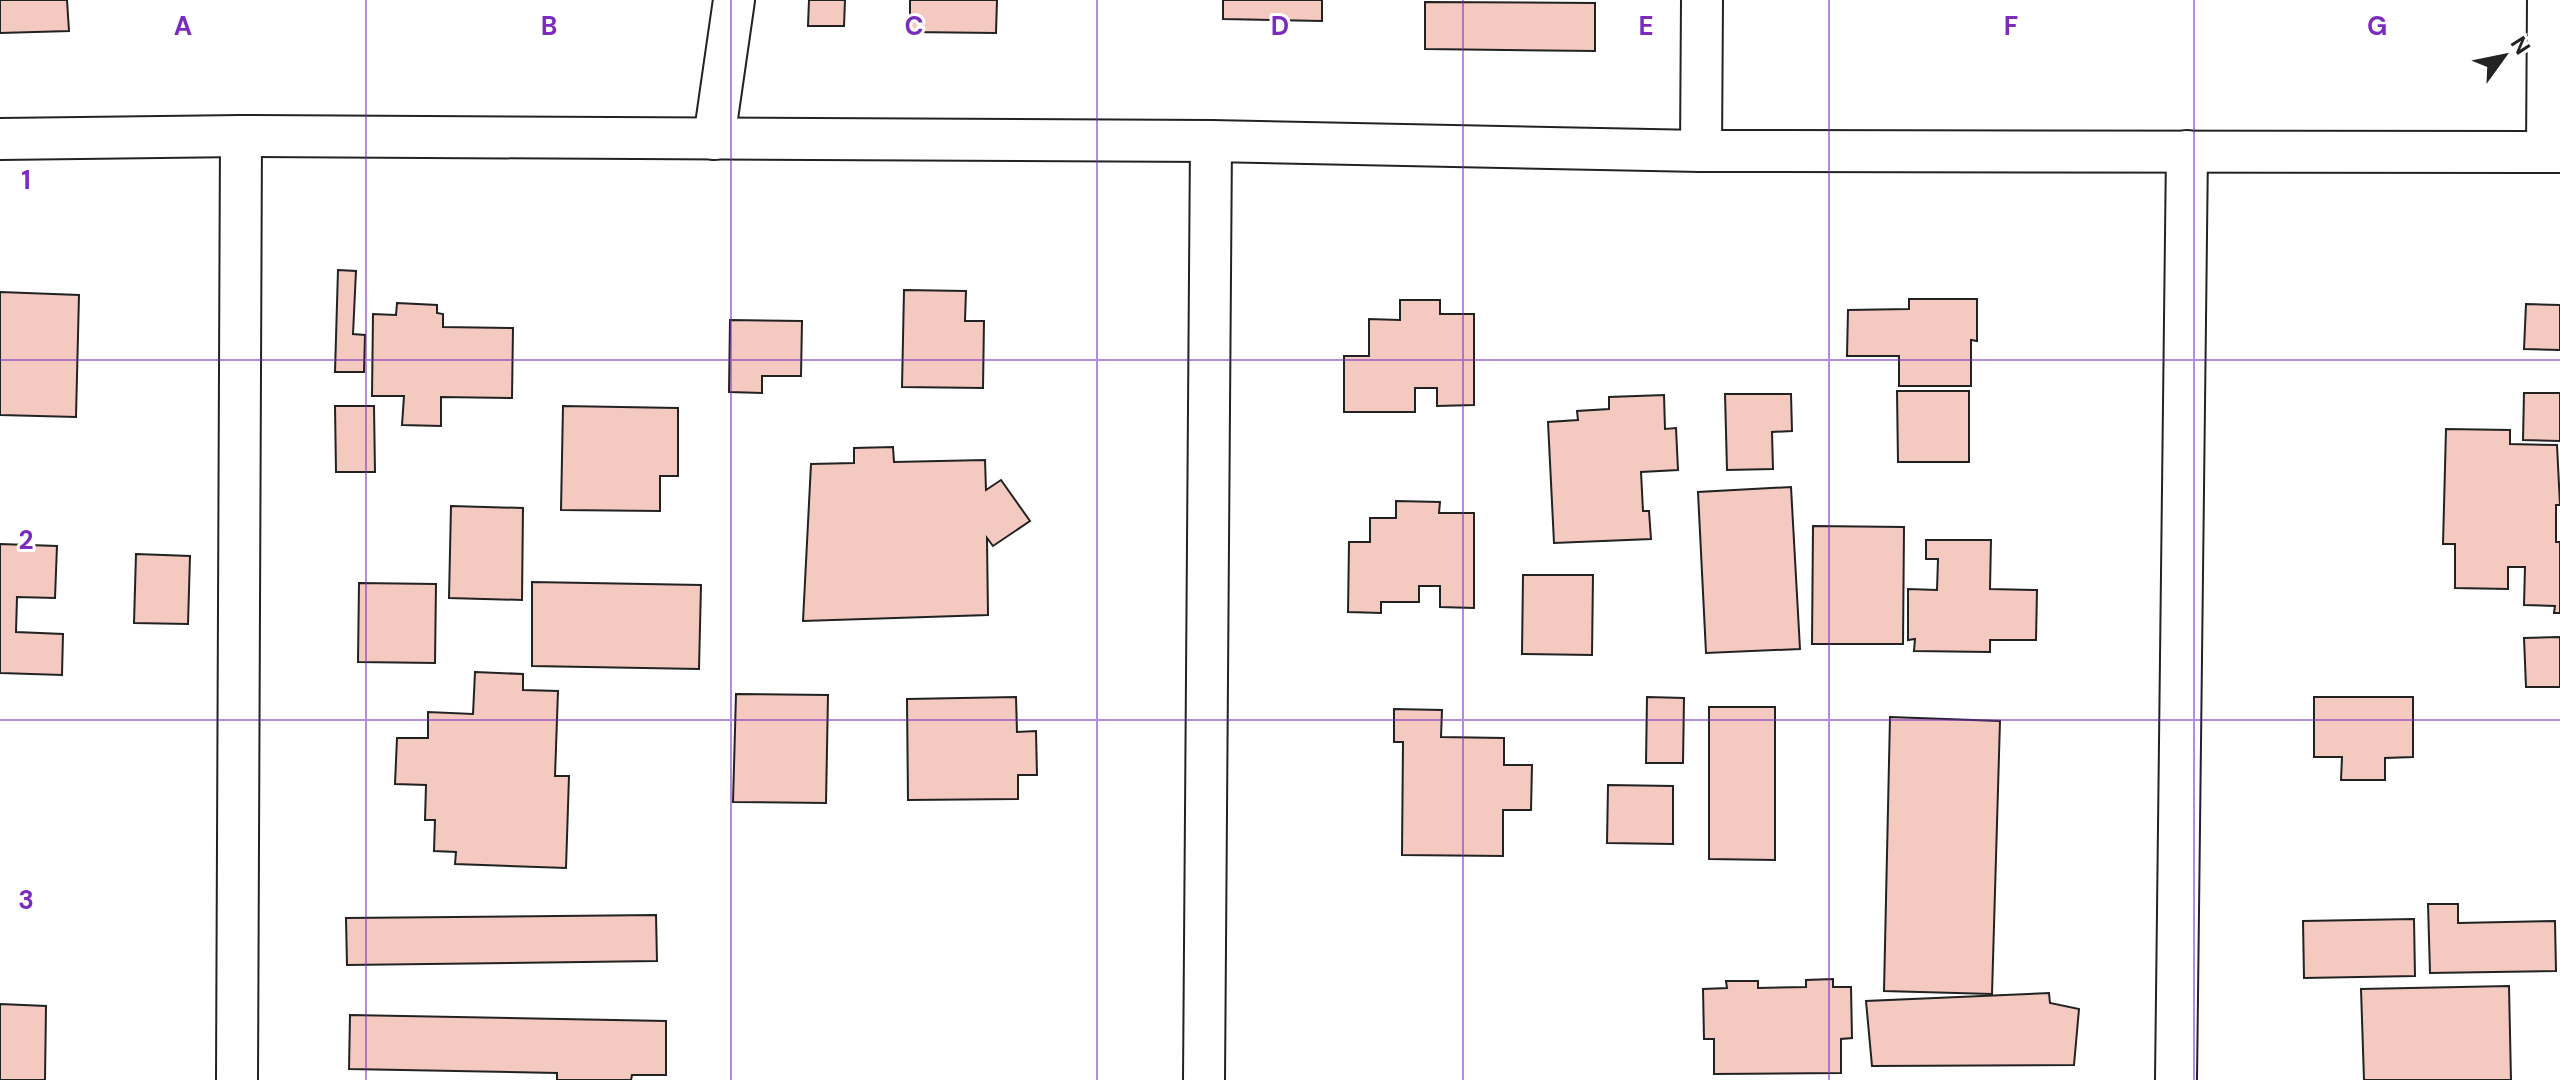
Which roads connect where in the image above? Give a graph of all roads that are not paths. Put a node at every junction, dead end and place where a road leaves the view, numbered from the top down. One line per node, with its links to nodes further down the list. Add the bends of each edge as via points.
1 (734, 0): 6 (street)
2 (1702, 0): 8 (street)
3 (2548, 0): 10 (street)
4 (241, 136): 5 (street); 6 (street); 11 (street)
5 (0, 139)
6 (714, 139): 7 (street)
7 (1211, 141): 8 (street); 12 (street)
8 (1701, 151): 9 (street)
9 (2187, 151): 10 (street); 13 (street)
10 (2553, 152)
11 (237, 1080)
12 (1204, 1080)
13 (2176, 1080)

